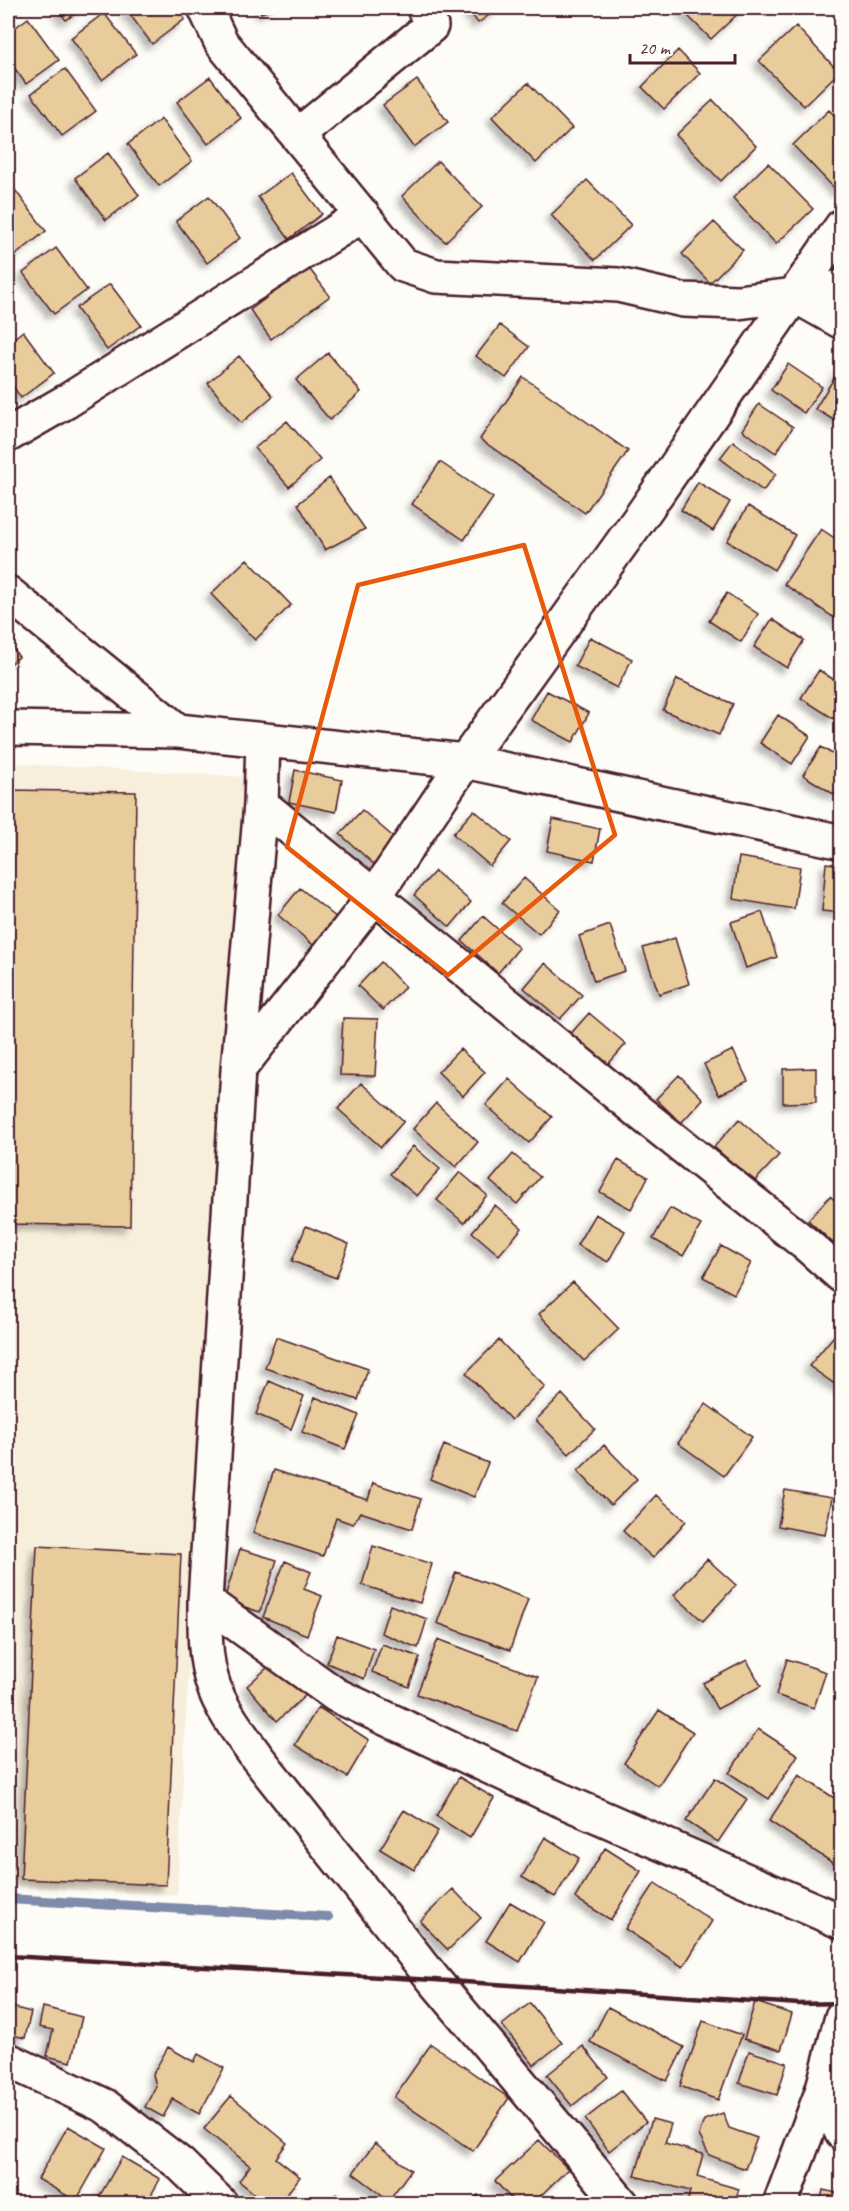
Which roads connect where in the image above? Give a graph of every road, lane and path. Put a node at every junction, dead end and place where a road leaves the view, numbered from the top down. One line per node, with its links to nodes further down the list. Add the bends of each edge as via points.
1 (205, 8): 3 (street, via 222,42)
2 (424, 8): 3 (street, via 431,26)
3 (298, 135): 4 (street)
4 (363, 215): 7 (street, via 403,265 436,276 618,285 683,300 738,302); 9 (street)
5 (842, 226): 7 (street)
6 (842, 287): 7 (street)
7 (794, 295): 8 (street); 14 (street, via 642,516)
8 (842, 322)
9 (8, 435)
10 (8, 593): 12 (street)
11 (8, 728): 12 (street)
12 (178, 731): 13 (street)
13 (263, 740): 14 (street); 15 (street)
14 (465, 761): 16 (street); 17 (street)
15 (261, 804): 17 (street); 18 (street)
16 (842, 842)
17 (374, 897): 18 (street); 19 (street)
18 (238, 1070): 20 (street)
19 (842, 1276)
20 (205, 1601): 21 (street, via 336,1695); 27 (street, via 205,1645 213,1685 255,1756 434,1980)
21 (842, 1922)
22 (842, 2017): 24 (street)
23 (9, 2064): 26 (street, via 105,2106 180,2164)
24 (822, 2092): 25 (street); 28 (street)
25 (842, 2133)
26 (221, 2204)
27 (621, 2204)
28 (780, 2204)

